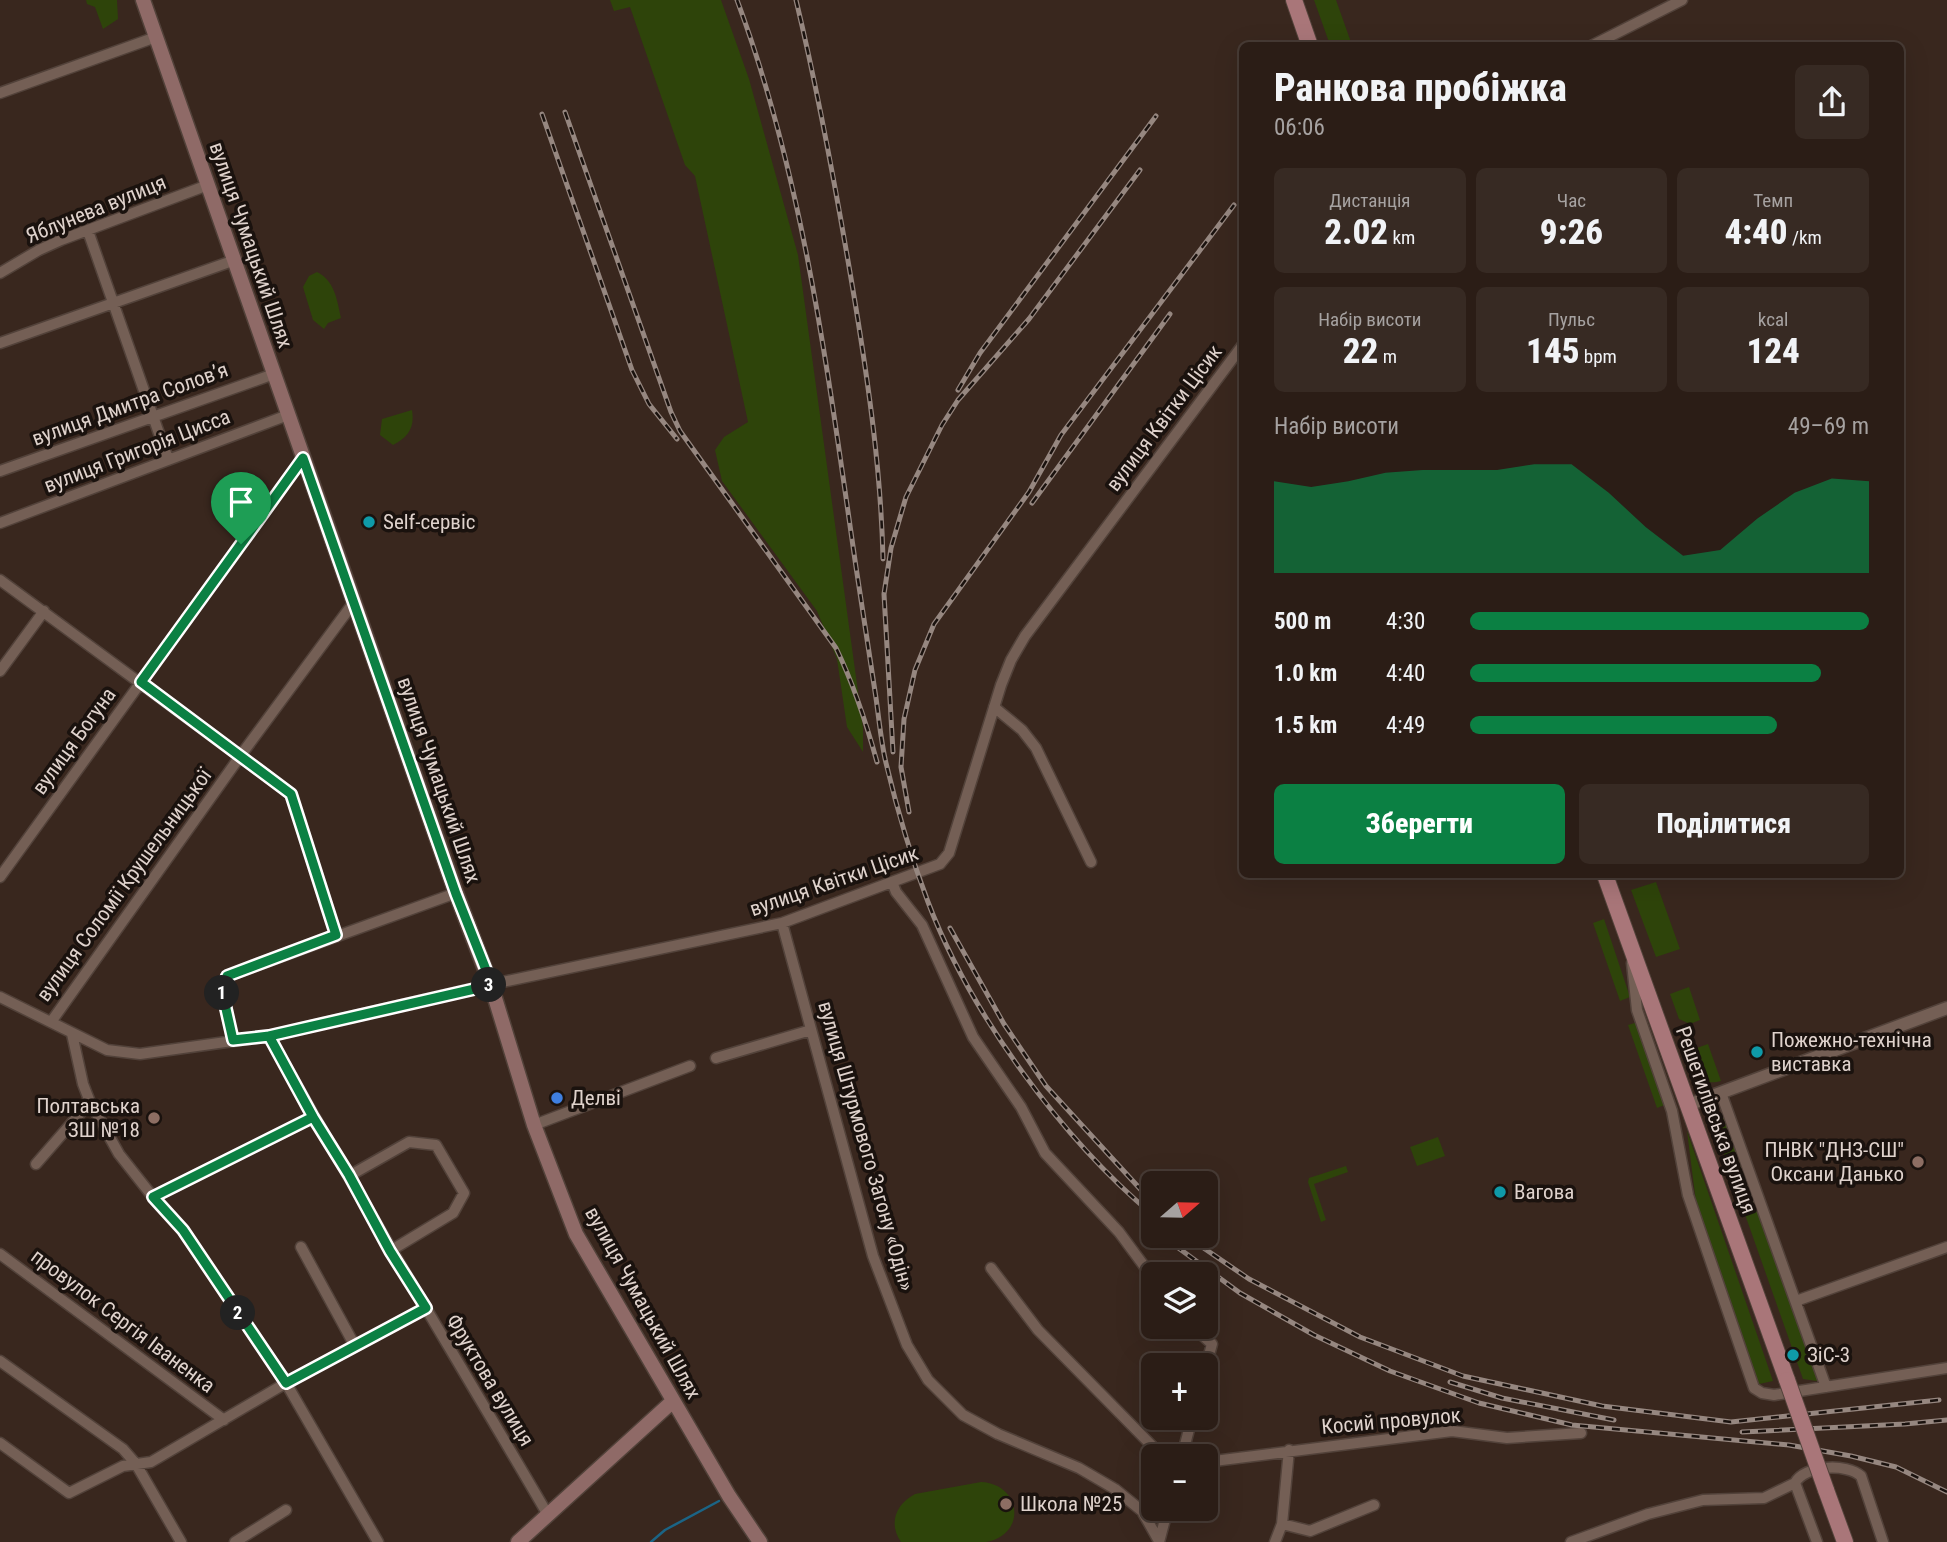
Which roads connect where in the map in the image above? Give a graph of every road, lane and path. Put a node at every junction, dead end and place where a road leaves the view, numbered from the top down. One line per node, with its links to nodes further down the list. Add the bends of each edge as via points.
1 (143, 0): 4 (main road, вулиця Чумацький Шлях)
2 (1294, 0): 5 (main road)
3 (1682, 0): 6 (street)
4 (156, 37): 7 (street); 8 (main road, вулиця Чумацький Шлях)
5 (1309, 42)
6 (1599, 42)
7 (0, 93)
8 (208, 185): 9 (street, Яблунева вулиця); 10 (main road, вулиця Чумацький Шлях)
9 (88, 231): 11 (street, Яблунева вулиця, via 38,250); 12 (street)
10 (235, 260): 12 (street); 15 (main road, вулиця Чумацький Шлях)
11 (0, 273)
12 (114, 303): 13 (street); 17 (street)
13 (0, 343)
14 (1239, 350): 27 (street, вулиця Квітки Цісик, via 1025,636)
15 (274, 374): 16 (main road, вулиця Чумацький Шлях); 17 (street, вулиця Дмитра Соловʼя)
16 (288, 415): 18 (main road, вулиця Чумацький Шлях); 19 (street, вулиця Григорія Цисса)
17 (153, 417): 19 (street); 20 (street, вулиця Дмитра Соловʼя)
18 (303, 458): 23 (main road, вулиця Чумацький Шлях); 26 (street, вулиця Богуна)
19 (168, 459): 21 (street, вулиця Григорія Цисса)
20 (0, 471)
21 (0, 523)
22 (0, 580): 24 (street)
23 (354, 602): 28 (street, вулиця Соломії Крушельницької); 33 (main road, вулиця Чумацький Шлях)
24 (44, 611): 25 (street); 26 (street)
25 (0, 671)
26 (141, 682): 28 (street); 30 (street, вулиця Богуна)
27 (994, 707): 29 (street, via 1036,748); 32 (street, вулиця Квітки Цісик, via 947,857)
28 (241, 755): 35 (street, via 291,794); 40 (street, вулиця Соломії Крушельницької)
29 (1091, 862)
30 (0, 877)
31 (1606, 878): 36 (main road, Решетилівська вулиця)
32 (892, 882): 34 (street, вулиця Квітки Цісик); 60 (street, via 922,925 973,1037 1021,1107 1045,1153)
33 (456, 894): 35 (street); 37 (main road, вулиця Чумацький Шлях)
34 (782, 923): 37 (street, вулиця Квітки Цісик); 41 (street, вулиця Штурмового Загону «Одін»)
35 (336, 935): 44 (street, via 227,976 222,991)
36 (1629, 943): 49 (main road, Решетилівська вулиця); 50 (street, via 1637,1010)
37 (492, 985): 43 (street, вулиця Квітки Цісик); 52 (main road, вулиця Чумацький Шлях)
38 (0, 997): 40 (street)
39 (1947, 1008): 47 (street)
40 (51, 1022): 42 (street)
41 (811, 1030): 45 (street); 88 (street, вулиця Штурмового Загону «Одін», via 873,1256 907,1345 928,1380 963,1415 1115,1489 1142,1511)
42 (72, 1034): 44 (street, via 107,1050 140,1054); 48 (street)
43 (269, 1036): 44 (street); 51 (street, Фруктова вулиця)
44 (233, 1040)
45 (716, 1058)
46 (690, 1066): 52 (street)
47 (1721, 1093): 49 (street); 62 (street)
48 (90, 1102): 53 (street); 55 (street, via 119,1154)
49 (1688, 1105): 50 (street); 92 (main road, Решетилівська вулиця, bridge)
50 (1672, 1111): 68 (street, via 1691,1207 1754,1388 1774,1395)
51 (313, 1117): 54 (street, Фруктова вулиця); 55 (street)
52 (534, 1125): 69 (main road, вулиця Чумацький Шлях, via 576,1234)
53 (36, 1164)
54 (349, 1175): 58 (street, Фруктова вулиця); 58 (street, via 410,1142 436,1146 464,1193 453,1213)
55 (153, 1197): 67 (street, via 183,1230)
56 (301, 1247): 64 (street)
57 (1947, 1247): 62 (street)
58 (390, 1251): 63 (street, Фруктова вулиця)
59 (0, 1254): 70 (street, провулок Сергія Іваненка)
60 (1141, 1262)
61 (991, 1268): 73 (street, via 1038,1330)
62 (1796, 1301): 68 (street)
63 (426, 1308): 64 (street); 80 (street, Фруктова вулиця)
64 (355, 1346): 67 (street)
65 (0, 1361): 76 (street)
66 (1947, 1368): 68 (street)
67 (286, 1383): 70 (street); 85 (street)
68 (1826, 1387)
69 (673, 1401): 80 (main road); 87 (main road, вулиця Чумацький Шлях)
70 (223, 1420): 76 (street, via 151,1462)
71 (1581, 1433): 74 (street, Косий провулок, via 1507,1438 1452,1430)
72 (0, 1443): 76 (street, via 69,1493)
73 (1150, 1444)
74 (1289, 1450): 75 (street, Косий провулок); 82 (street)
75 (1218, 1460)
76 (136, 1464): 83 (street)
77 (1795, 1483): 90 (street, via 1763,1498 1703,1500 1648,1514); 91 (street); 93 (street, via 1804,1473 1838,1466 1855,1471 1861,1476)
78 (1374, 1505): 82 (street, via 1310,1531)
79 (286, 1510): 84 (street)
80 (548, 1515): 86 (main road)
81 (1165, 1521): 88 (street)
82 (1282, 1524): 89 (street)
83 (181, 1542)
84 (235, 1542)
85 (379, 1542)
86 (518, 1542)
87 (760, 1542)
88 (1159, 1542)
89 (1275, 1542)
90 (1571, 1542)
91 (1817, 1542)
92 (1845, 1542)
93 (1883, 1542)

